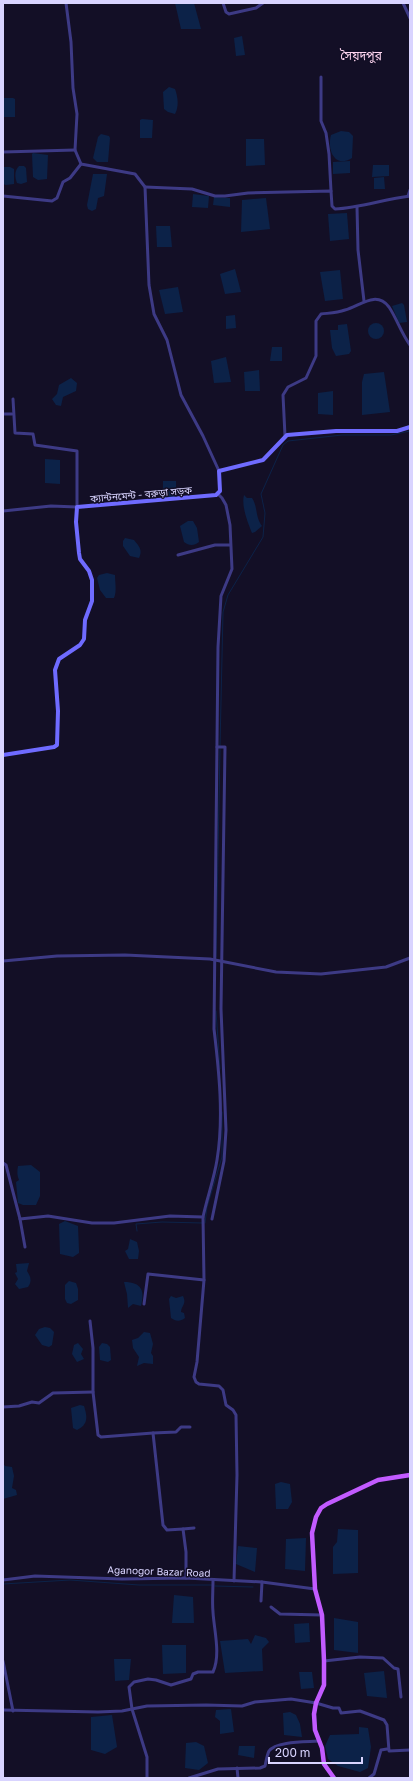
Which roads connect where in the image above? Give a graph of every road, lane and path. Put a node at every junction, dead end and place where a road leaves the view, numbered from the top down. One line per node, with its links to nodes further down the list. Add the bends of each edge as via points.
1 (66, 3): 7 (street, via 77,114)
2 (223, 3): 3 (street, via 229,14 256,8)
3 (264, 3)
4 (403, 3): 5 (street)
5 (410, 18)
6 (321, 77): 12 (street, via 321,121 329,154)
7 (75, 150): 8 (street); 9 (street)
8 (3, 152)
9 (81, 164): 10 (street, via 135,174); 13 (street, via 70,178 63,182 57,198 52,201)
10 (145, 187): 12 (street, via 192,190 215,196); 23 (street, via 148,285 154,314 168,340 180,395)
11 (410, 190): 14 (street)
12 (330, 191): 15 (street, via 333,208)
13 (3, 196)
14 (409, 196): 15 (street)
15 (357, 207): 16 (street, via 358,250)
16 (364, 301): 17 (street, via 379,300 388,306); 22 (street, via 356,307 321,314 318,317 316,356 306,378 288,387 283,395)
17 (410, 345)
18 (12, 399): 20 (street)
19 (3, 414): 20 (street)
20 (12, 414): 25 (street, via 15,433 33,434 35,445 77,451)
21 (410, 427): 22 (main road, via 397,431 336,431)
22 (286, 436): 23 (main road, via 263,460)
23 (219, 471): 24 (main road)
24 (218, 494): 25 (main road, ক্যান্টনমেন্ট - বরুড়া সড়ক); 27 (street, via 224,501 228,514)
25 (77, 507): 26 (street, via 51,506); 30 (main road, ক্যান্টনমেন্ট - বরুড়া সড়ক, via 79,553 92,580 92,601 85,620 84,639 80,645 59,659 55,670 57,745 54,748)
26 (3, 511)
27 (230, 545): 28 (street, via 215,545); 29 (street, via 232,569 220,604)
28 (178, 555)
29 (218, 747): 32 (street); 34 (street, via 224,747 224,866)
30 (3, 755)
31 (410, 958): 34 (street, via 386,967 321,974 276,972)
32 (215, 960): 33 (street, via 125,955 57,956); 34 (street); 36 (street, via 214,1029 220,1123 217,1161)
33 (3, 961)
34 (220, 961): 38 (street, via 226,1130 224,1161)
35 (3, 1163): 37 (street, via 6,1165)
36 (203, 1218): 37 (street, via 170,1216 114,1223 92,1223 48,1216); 40 (street)
37 (20, 1219): 39 (street)
38 (212, 1219)
39 (25, 1247)
40 (204, 1280): 41 (street, via 148,1274); 52 (street, via 194,1377 200,1384 219,1386 223,1390 226,1405 236,1415)
41 (144, 1304)
42 (90, 1321): 43 (street)
43 (93, 1392): 44 (street, via 53,1393 39,1403); 46 (street, via 99,1437)
44 (3, 1407)
45 (190, 1427): 46 (street, via 180,1427 176,1432)
46 (153, 1433): 49 (street, via 163,1525 167,1530)
47 (410, 1475): 55 (main road, via 378,1480 321,1508 312,1533)
48 (194, 1528): 49 (street)
49 (183, 1529): 50 (street)
50 (186, 1578): 51 (street, Aganogor Bazar Road, via 35,1576); 54 (street, Aganogor Bazar Road)
51 (3, 1580)
52 (234, 1581): 53 (street, Aganogor Bazar Road); 54 (street, Aganogor Bazar Road)
53 (262, 1582): 55 (street, Aganogor Bazar Road); 56 (street)
54 (213, 1583): 63 (street, via 217,1639 213,1672 198,1672 193,1674 191,1679 171,1685 156,1680 134,1682 129,1687)
55 (315, 1589): 58 (main road)
56 (261, 1601)
57 (271, 1607): 58 (street, via 280,1614)
58 (322, 1615): 60 (main road)
59 (3, 1661): 65 (street)
60 (324, 1661): 61 (street, via 360,1657 383,1658 398,1669); 62 (main road, via 324,1685)
61 (401, 1696)
62 (316, 1703): 63 (street, via 291,1699 242,1706 206,1704); 66 (main road, via 314,1714); 67 (street, via 340,1708 341,1713 360,1711 384,1720 387,1725)
63 (132, 1709): 65 (street, via 98,1712); 70 (street, via 147,1757)
64 (3, 1710): 65 (street)
65 (13, 1710)
66 (318, 1742): 69 (street, via 289,1743 274,1747 269,1751 265,1766 255,1769); 73 (main road, via 322,1748 324,1764)
67 (387, 1749): 68 (street); 74 (street, via 381,1750 374,1774)
68 (410, 1750)
69 (237, 1768): 71 (street, via 218,1769); 72 (street)
70 (147, 1778)
71 (189, 1778)
72 (238, 1778)
73 (334, 1778)
74 (369, 1778)

